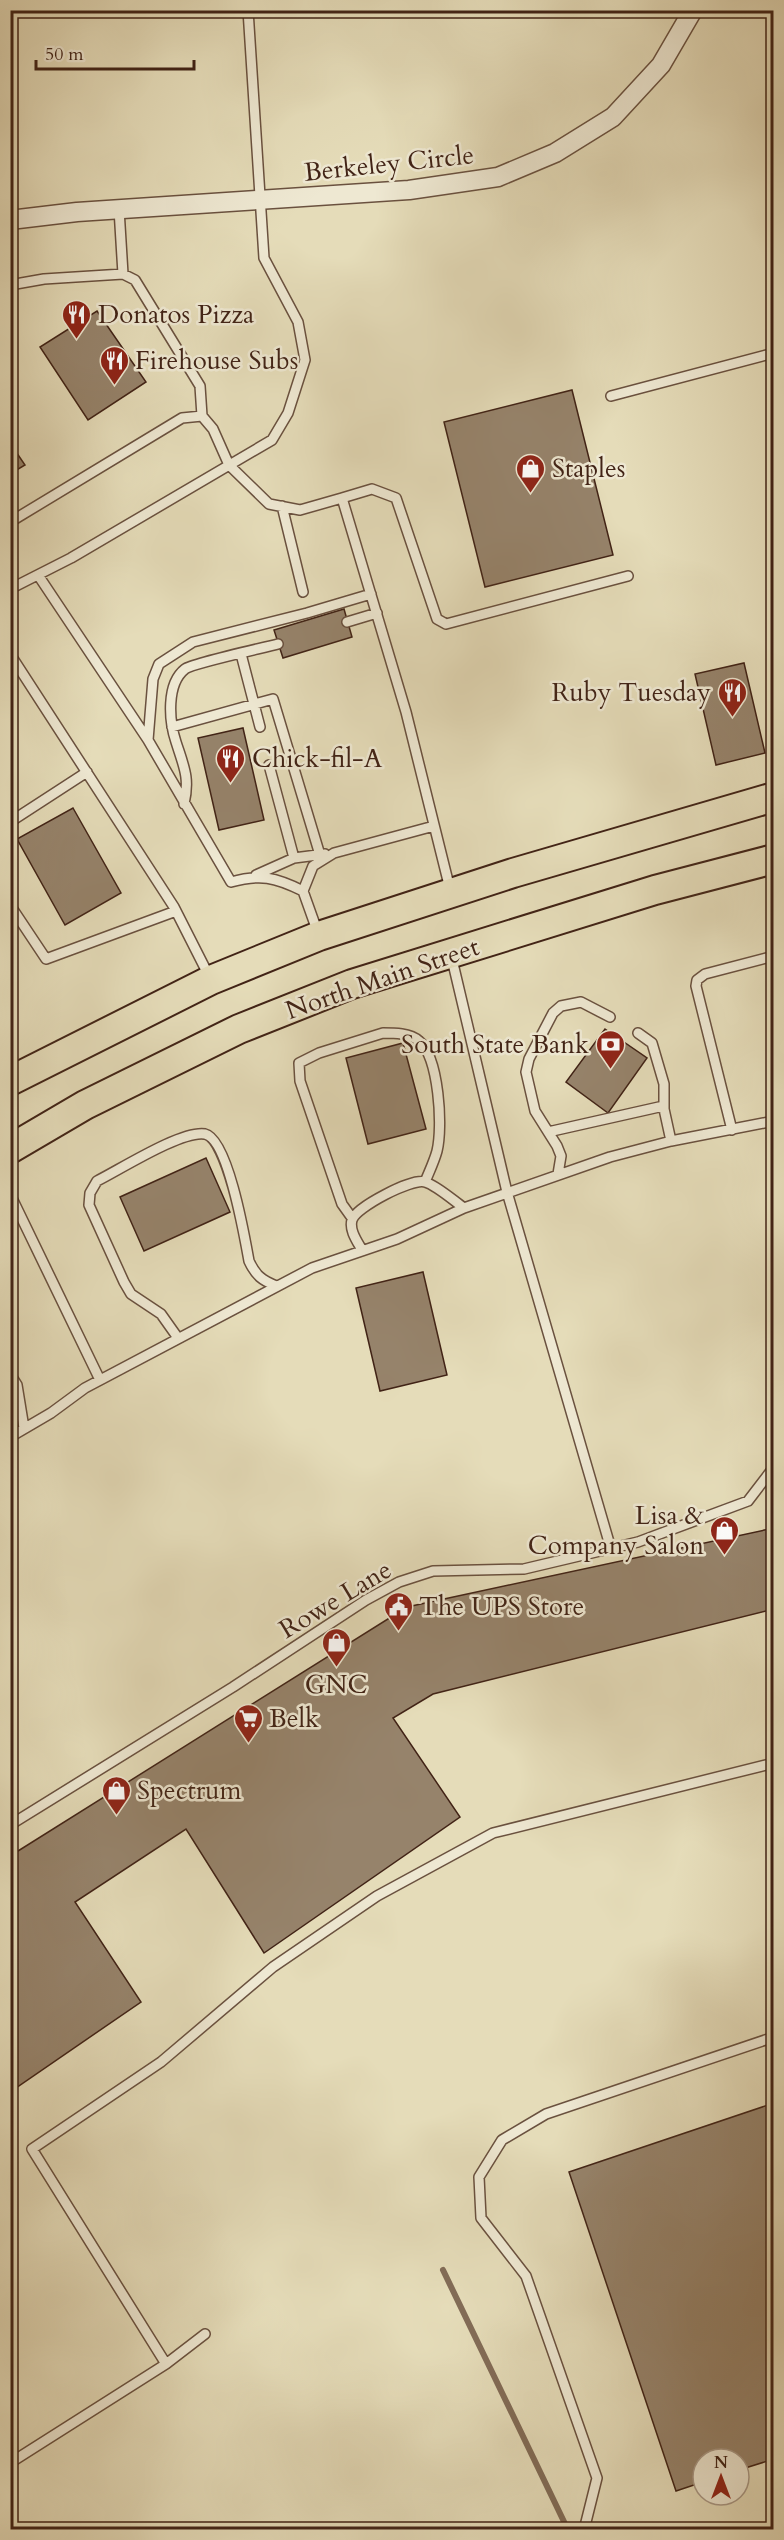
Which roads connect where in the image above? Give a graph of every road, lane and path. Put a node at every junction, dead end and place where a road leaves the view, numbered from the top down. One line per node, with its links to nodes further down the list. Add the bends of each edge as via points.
1 (248, 10): 3 (lane)
2 (693, 10): 3 (street, Berkeley Circle, via 661,66 613,117 555,153 498,177 409,190)
3 (259, 200): 4 (street, Berkeley Circle); 11 (lane, via 264,258 298,322 305,360 288,413 272,440)
4 (118, 209): 5 (street, Berkeley Circle); 6 (lane)
5 (14, 221)
6 (123, 274): 7 (lane); 10 (lane, via 135,280 200,386)
7 (10, 285)
8 (774, 353): 9 (lane)
9 (610, 396)
10 (202, 416): 11 (lane, via 213,429); 14 (lane, via 182,418)
11 (229, 465): 13 (lane, via 269,504); 15 (lane)
12 (342, 498): 13 (lane, via 300,510); 16 (lane, via 372,489 396,498 436,619 446,624); 19 (lane)
13 (282, 506): 18 (lane)
14 (10, 522)
15 (38, 575): 17 (lane); 28 (lane)
16 (628, 576)
17 (10, 589)
18 (303, 592)
19 (371, 594): 20 (lane); 28 (lane, via 194,642 159,664 153,679)
20 (377, 613): 21 (lane); 34 (lane)
21 (347, 622)
22 (278, 644): 24 (lane)
23 (10, 654): 30 (lane)
24 (241, 654): 25 (lane); 26 (lane, via 187,667 176,679 170,713)
25 (254, 704): 26 (lane); 27 (lane); 36 (lane, via 273,699)
26 (172, 727): 32 (lane, via 189,784)
27 (260, 727)
28 (148, 740): 32 (lane)
29 (269, 765): 37 (lane)
30 (87, 772): 33 (lane); 43 (lane)
31 (774, 797): 41 (main road)
32 (184, 804): 39 (lane, via 231,882)
33 (10, 822)
34 (434, 826): 35 (lane); 41 (lane)
35 (334, 853): 36 (lane); 40 (lane, via 313,866)
36 (320, 855): 37 (lane)
37 (294, 858): 39 (lane)
38 (774, 859): 45 (main road, North Main Street, via 655,890)
39 (254, 876): 40 (lane, via 282,880)
40 (303, 891): 44 (lane)
41 (451, 892): 44 (main road)
42 (10, 905): 43 (lane, via 46,958)
43 (176, 911): 47 (lane)
44 (319, 936): 47 (main road)
45 (450, 953): 56 (main road, North Main Street, via 352,984 239,1029 86,1105); 59 (lane)
46 (774, 956): 53 (lane, via 705,974 697,980)
47 (211, 980): 50 (main road)
48 (610, 1017): 54 (lane, via 581,1002 572,1002 561,1006 548,1022 526,1072 535,1111)
49 (638, 1033): 51 (lane, via 652,1043 664,1084)
50 (10, 1081)
51 (664, 1109): 54 (lane, via 654,1107); 55 (lane)
52 (774, 1121): 53 (lane)
53 (732, 1130): 55 (lane)
54 (548, 1132): 57 (lane, via 561,1156)
55 (671, 1141): 57 (lane)
56 (10, 1149)
57 (558, 1174): 59 (lane)
58 (425, 1182): 61 (lane); 62 (lane, via 408,1183 359,1210); 62 (lane, via 437,1150 440,1116 439,1093 428,1053 420,1041 383,1034 319,1053 299,1063 300,1081 342,1204)
59 (507, 1192): 61 (lane); 71 (lane)
60 (10, 1194): 67 (lane)
61 (464, 1208): 63 (lane, via 397,1239)
62 (352, 1218): 63 (lane, via 353,1234)
63 (362, 1250): 64 (lane)
64 (276, 1286): 65 (lane); 65 (lane, via 261,1280 249,1261 219,1146 206,1134 185,1135 92,1186 89,1205 131,1294 161,1314)
65 (177, 1338): 67 (lane)
66 (10, 1374): 68 (lane, via 17,1385)
67 (100, 1380): 68 (lane)
68 (24, 1428): 69 (lane)
69 (10, 1437)
70 (774, 1467): 71 (lane, Rowe Lane, via 748,1501)
71 (611, 1549): 73 (lane, Rowe Lane, via 524,1569 433,1571 399,1582)
72 (774, 1763): 76 (lane, via 493,1833 377,1896 302,1947 161,2062 32,2149)
73 (10, 1825)
74 (774, 2037): 78 (lane, via 546,2114 502,2140 479,2176 481,2218 526,2276 597,2478)
75 (205, 2334): 76 (lane)
76 (166, 2364): 77 (lane)
77 (10, 2463)
78 (584, 2529)

